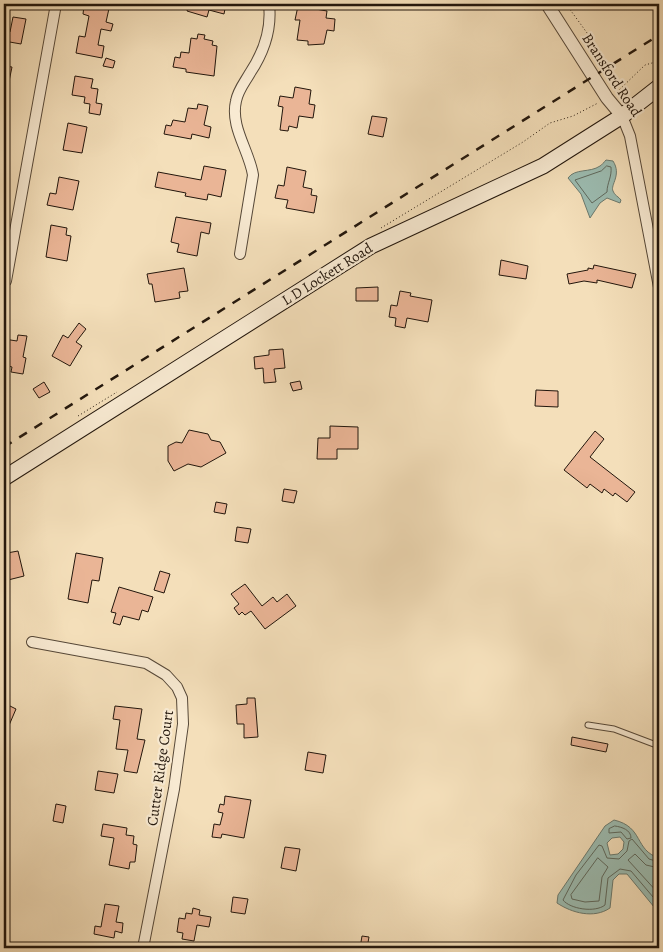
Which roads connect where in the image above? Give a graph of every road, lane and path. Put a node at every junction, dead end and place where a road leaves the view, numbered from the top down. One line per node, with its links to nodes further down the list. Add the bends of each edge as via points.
1 (56, 4): 9 (street)
2 (269, 4): 8 (street, via 265,44 240,90 235,107 240,136 253,175)
3 (547, 4): 7 (street, Bransford Road)
4 (566, 4): 6 (path, via 590,37 594,56)
5 (659, 87): 7 (main road, L D Lockett Road)
6 (618, 91)
7 (622, 116): 10 (street, Bransford Road, via 630,136); 11 (main road, L D Lockett Road, via 543,166 371,246)
8 (240, 254)
9 (6, 281)
10 (659, 287)
11 (4, 478)
12 (32, 642): 15 (street, Cutter Ridge Court, via 146,663 166,675 182,698 183,724 174,789)
13 (588, 725): 14 (lane, via 614,729)
14 (659, 746)
15 (143, 948)

